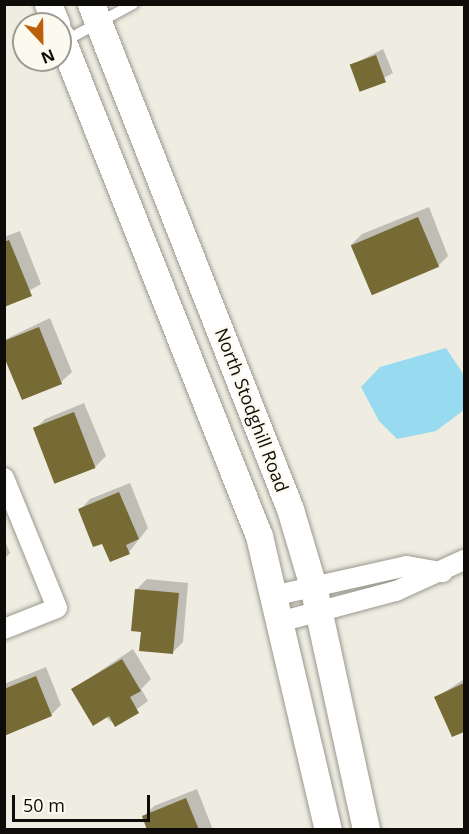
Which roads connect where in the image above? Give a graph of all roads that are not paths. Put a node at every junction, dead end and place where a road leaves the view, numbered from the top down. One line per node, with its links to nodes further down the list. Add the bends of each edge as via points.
1 (133, 4): 2 (lane)
2 (95, 14): 3 (lane); 8 (main road, North Stodghill Road, via 257,416)
3 (72, 27)
4 (72, 64): 7 (main road, North Stodghill Road, via 238,475)
5 (4, 478): 10 (street, via 57,608)
6 (465, 560): 8 (street, via 396,591)
7 (277, 595): 8 (street); 9 (main road, North Stodghill Road)
8 (316, 598): 9 (street); 12 (main road, North Stodghill Road)
9 (283, 621): 11 (main road, North Stodghill Road)
10 (4, 629)
11 (328, 830)
12 (366, 830)

